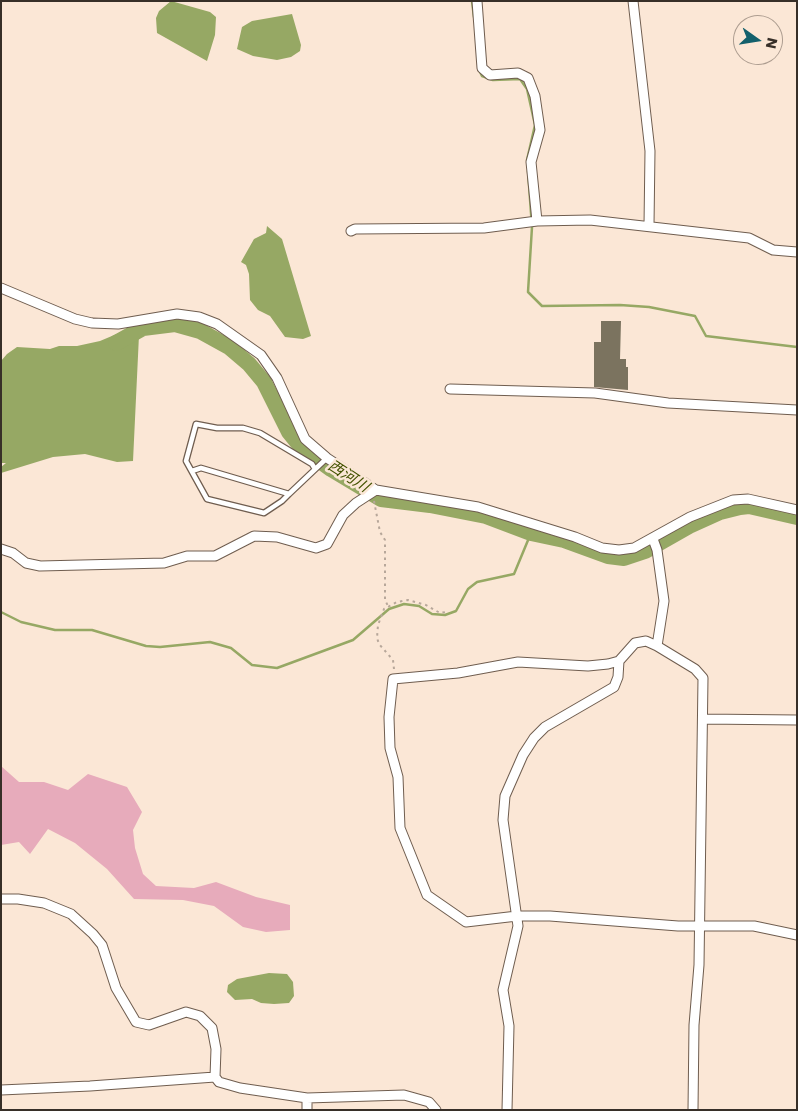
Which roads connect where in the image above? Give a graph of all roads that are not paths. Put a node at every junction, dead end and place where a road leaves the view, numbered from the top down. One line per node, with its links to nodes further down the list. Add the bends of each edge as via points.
1 (477, 1): 3 (street, via 482,68 490,76 518,73 528,78 535,96 540,130 531,162)
2 (632, 1): 4 (street, via 650,151)
3 (536, 221): 4 (street, via 590,220); 5 (street, via 484,228)
4 (649, 225): 6 (street, via 749,238 773,250)
5 (351, 231)
6 (797, 252)
7 (1, 288): 10 (street, via 92,323 118,324 177,314 217,324 261,356 277,378 305,438)
8 (450, 390): 9 (street, via 579,392 668,403)
9 (797, 410)
10 (326, 459): 11 (lane); 13 (street)
11 (315, 469): 12 (lane, via 312,464 260,433 243,428 196,424 186,461); 14 (lane)
12 (192, 471): 14 (lane, via 201,468); 14 (lane, via 208,499 264,513)
13 (373, 492): 16 (street, via 478,507 602,548 619,550); 17 (street, via 343,515 327,544 316,548 277,537 254,536 214,556 187,556 164,563 40,566 26,563)
14 (289, 494)
15 (797, 510): 16 (street, via 748,499 733,500 690,518)
16 (655, 543): 18 (street, via 664,601)
17 (1, 549)
18 (657, 646): 19 (street, via 646,641 636,642); 20 (street, via 704,678)
19 (619, 661): 23 (street, via 614,687 545,726 534,738 505,796 503,820); 23 (street, via 588,666 518,662 458,673 393,679 388,717 390,748 398,777 400,828 427,895 466,922)
20 (702, 719): 21 (street); 24 (street)
21 (797, 720)
22 (1, 899): 26 (street, via 44,904 71,914 93,934 102,945 116,988 136,1022 149,1024 186,1012 200,1016 212,1028 216,1049)
23 (517, 916): 24 (street); 31 (street, via 518,926 504,990 509,1026)
24 (700, 926): 25 (street, via 754,926); 32 (street, via 694,1025)
25 (797, 935)
26 (215, 1077): 27 (street); 28 (street, via 219,1082 240,1088)
27 (1, 1090)
28 (307, 1098): 29 (street); 30 (street, via 404,1095 429,1102)
29 (307, 1110)
30 (436, 1110)
31 (507, 1110)
32 (694, 1110)

